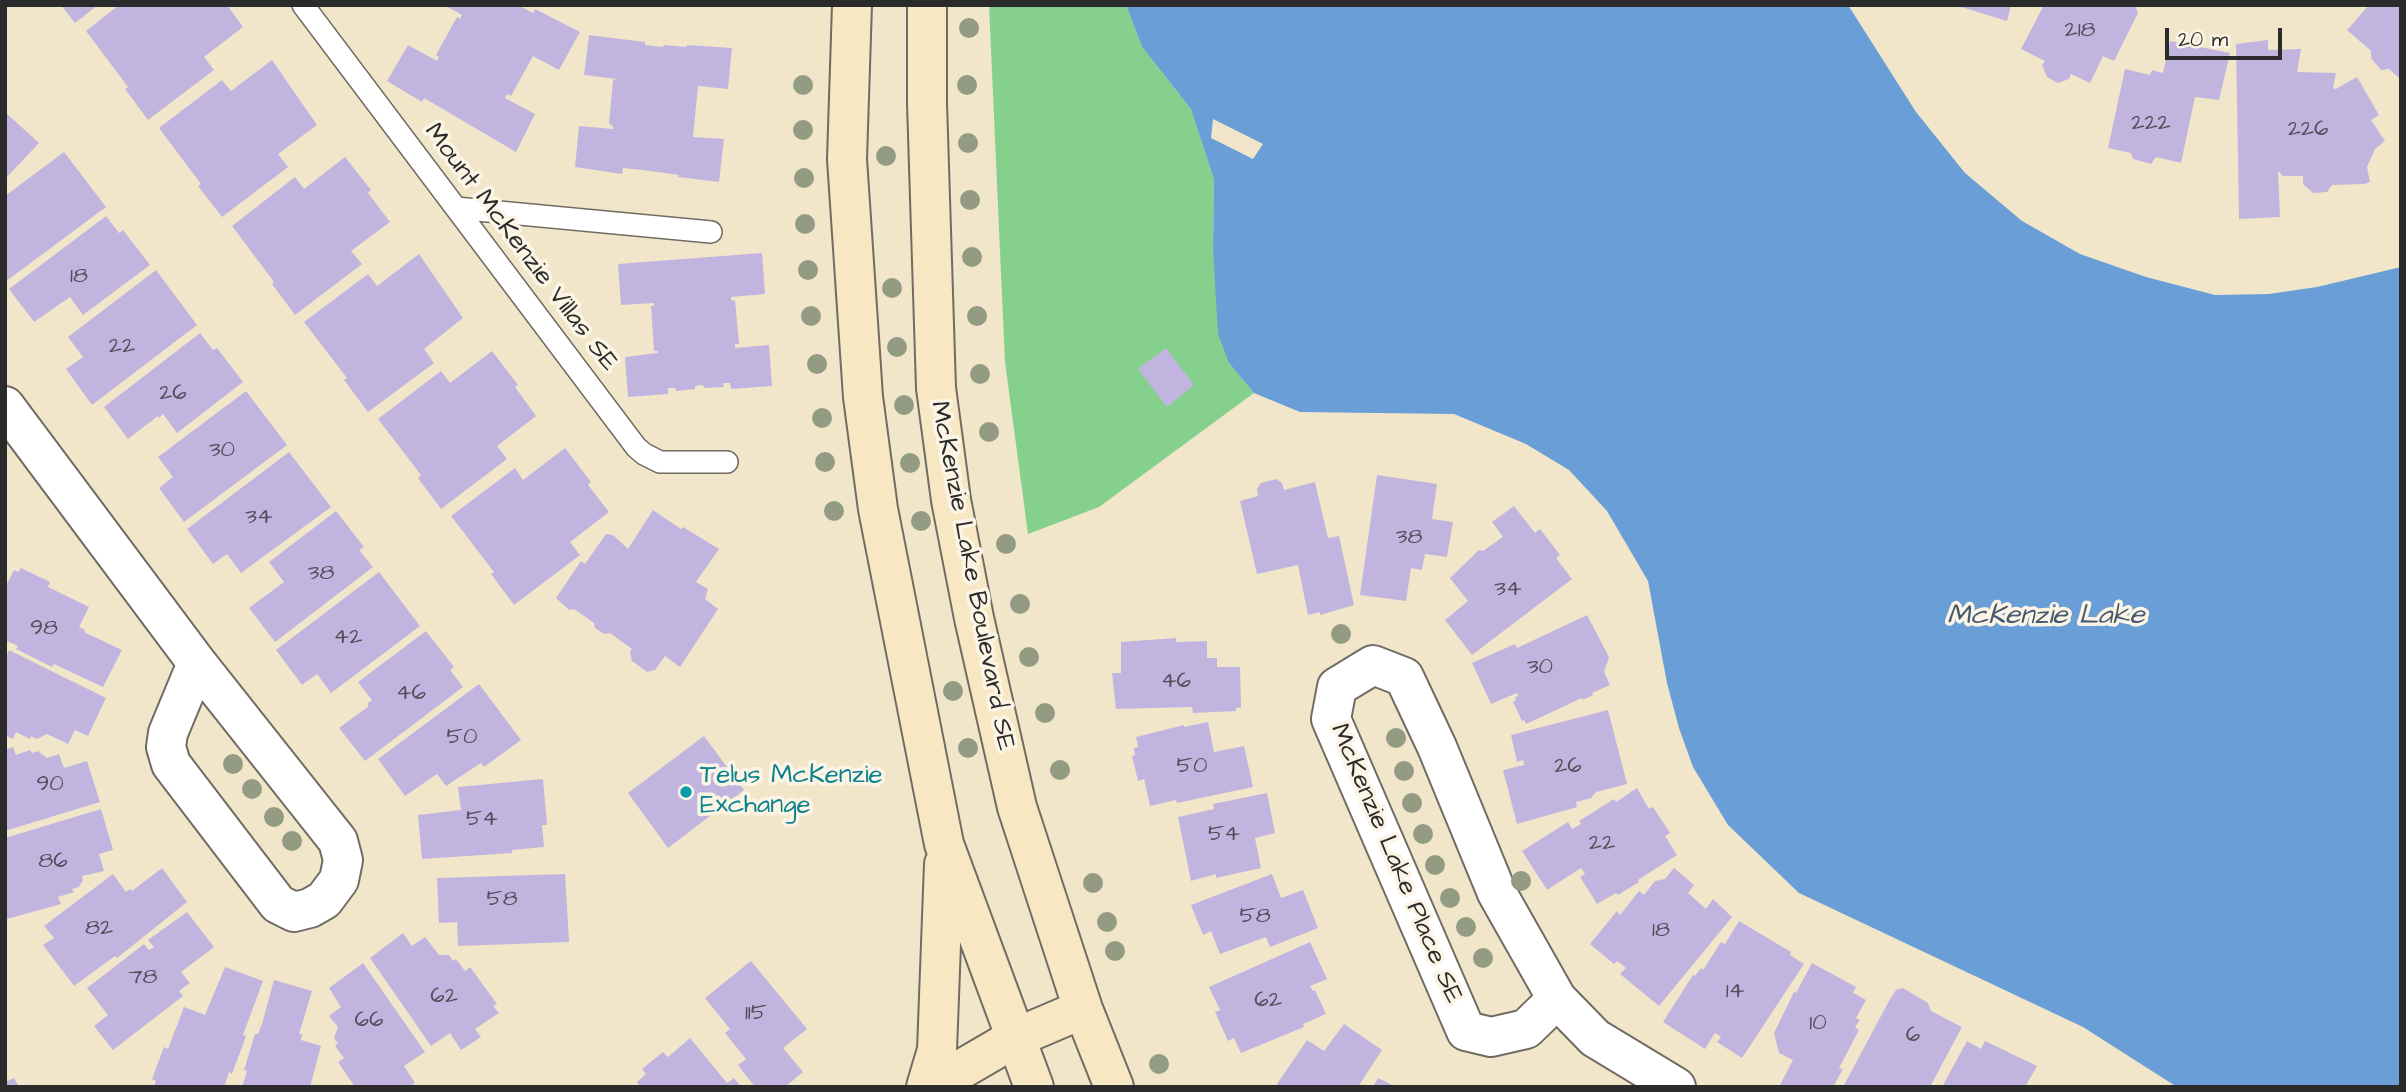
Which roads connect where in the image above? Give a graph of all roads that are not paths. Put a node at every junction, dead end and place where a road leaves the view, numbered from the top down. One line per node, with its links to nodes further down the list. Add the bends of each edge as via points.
1 (303, 5): 4 (lane, Mount McKenzie Villas SE)
2 (852, 5): 9 (main road, via 847,159 863,397 878,509)
3 (928, 5): 11 (main road, McKenzie Lake Boulevard SE, via 936,388 951,500 1017,807)
4 (456, 208): 5 (lane); 7 (lane, Mount McKenzie Villas SE, via 636,447 660,462)
5 (711, 232)
6 (5, 406): 8 (street)
7 (727, 462)
8 (198, 663): 8 (street, via 168,733 171,764 278,904 294,912 310,908 324,900 340,880 343,860 338,841)
9 (944, 844): 12 (main road); 14 (main road, via 937,1050)
10 (1557, 999): 10 (street, McKenzie Lake Place SE, via 1497,892 1404,677 1373,666 1336,687 1331,719 1466,1031 1492,1037 1526,1029); 16 (street, McKenzie Lake Place SE, via 1595,1038)
11 (1083, 1009): 12 (main road); 13 (main road, McKenzie Lake Boulevard SE)
12 (1015, 1038): 14 (main road); 15 (main road)
13 (1102, 1083)
14 (928, 1087)
15 (1034, 1087)
16 (1676, 1087)

